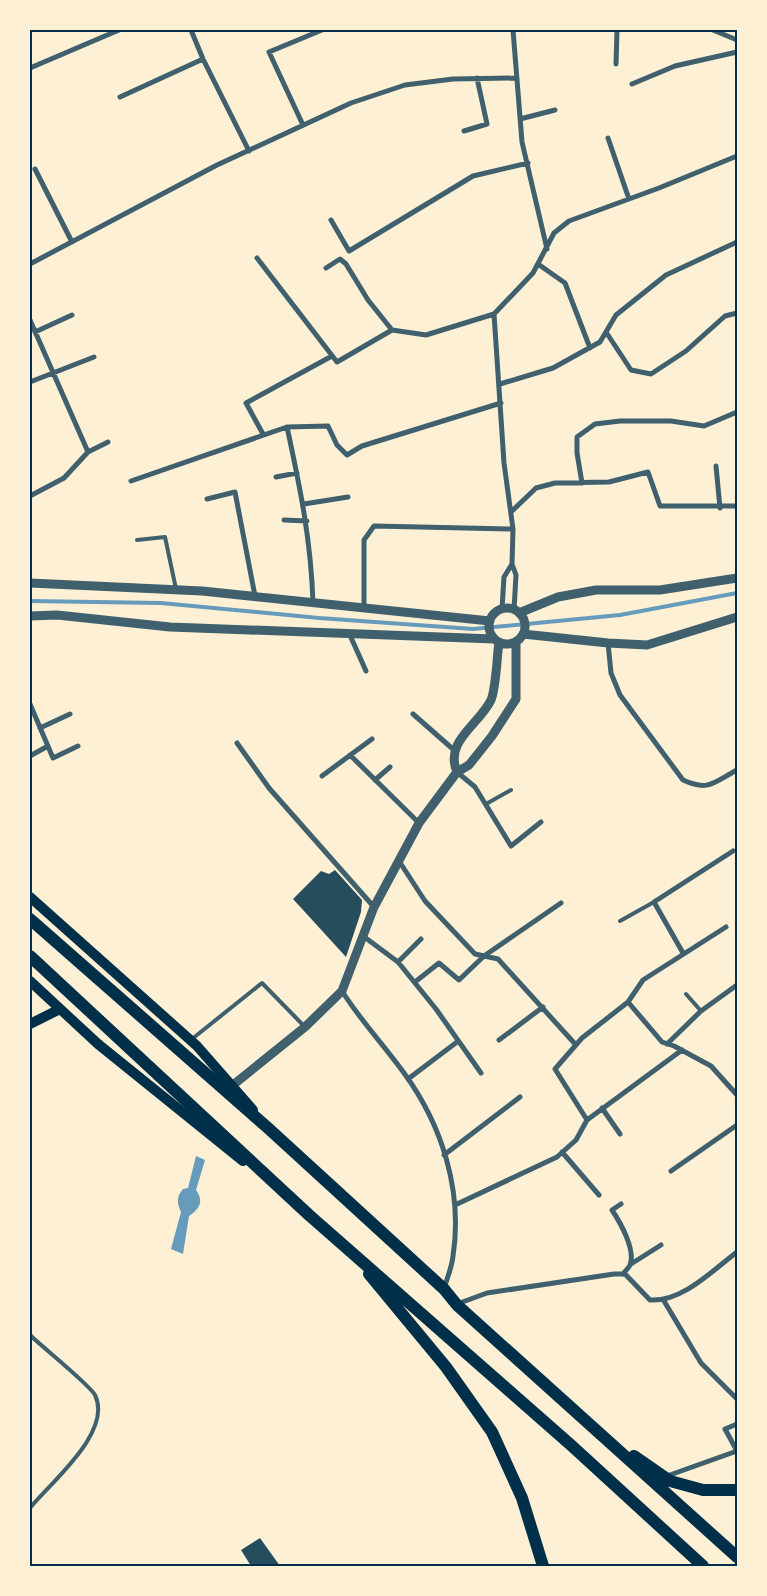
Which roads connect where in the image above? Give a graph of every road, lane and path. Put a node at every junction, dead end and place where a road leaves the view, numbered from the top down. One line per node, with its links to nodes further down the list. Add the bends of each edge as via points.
1 (119, 30): 11 (street)
2 (192, 30): 9 (street)
3 (322, 30): 18 (street, via 269,52)
4 (513, 30): 13 (street)
5 (617, 30): 10 (street)
6 (713, 30): 7 (street)
7 (737, 40)
8 (737, 52): 14 (street, via 675,66)
9 (203, 59): 15 (street); 21 (street)
10 (616, 64)
11 (30, 68)
12 (477, 78): 13 (street); 18 (street, via 405,85 351,103); 19 (street, via 487,124)
13 (516, 78): 17 (street)
14 (632, 84)
15 (120, 97)
16 (555, 110): 17 (street)
17 (520, 119): 23 (street)
18 (303, 125): 21 (street)
19 (464, 131)
20 (608, 138): 25 (street)
21 (249, 151): 27 (street)
22 (737, 156): 25 (street)
23 (528, 163): 26 (street, via 473,176 350,251); 29 (street)
24 (36, 169): 27 (street)
25 (629, 199): 29 (street, via 569,221 554,233)
26 (331, 220)
27 (72, 242): 31 (street)
28 (737, 242): 40 (street, via 666,275 616,315)
29 (547, 249): 32 (street)
30 (257, 258): 42 (street)
31 (30, 264)
32 (538, 264): 35 (street, via 534,273); 41 (street, via 565,284)
33 (326, 268): 38 (street, via 340,259 346,264 368,300)
34 (737, 313): 40 (street, via 725,316 686,351 651,374 631,370)
35 (494, 314): 38 (street, via 426,335); 46 (street)
36 (72, 315): 39 (street)
37 (30, 320): 39 (street)
38 (392, 330): 42 (street, via 337,362)
39 (36, 332): 44 (street)
40 (606, 332): 41 (street, via 600,342)
41 (590, 348): 46 (street, via 553,368)
42 (332, 356): 50 (street, via 246,404)
43 (94, 357): 44 (street)
44 (53, 373): 45 (street); 52 (street)
45 (30, 382)
46 (500, 384): 47 (street)
47 (501, 403): 49 (street, via 362,446 347,455 328,426); 64 (street)
48 (737, 412): 57 (street, via 704,426 671,421 595,424 577,437)
49 (287, 427): 50 (street); 54 (street)
50 (263, 434): 56 (street, via 234,447)
51 (108, 442): 52 (street)
52 (88, 452): 58 (street, via 64,478)
53 (716, 466): 63 (street)
54 (297, 473): 55 (street); 61 (street)
55 (276, 477)
56 (131, 481)
57 (582, 483): 63 (street, via 609,482 648,472 660,506); 64 (street, via 536,488)
58 (30, 496)
59 (348, 497): 61 (street)
60 (207, 499): 73 (street, via 235,492)
61 (304, 504): 66 (street)
62 (737, 506): 63 (street)
63 (720, 508)
64 (510, 512): 67 (street)
65 (284, 520): 66 (street)
66 (306, 521): 74 (street)
67 (513, 528): 69 (street); 75 (street, via 374,526 364,540)
68 (137, 540): 72 (lane, via 165,537)
69 (512, 564): 76 (street, via 504,576); 77 (street, via 516,575)
70 (737, 578): 77 (street, via 660,590 596,590 558,597)
71 (30, 583): 72 (street)
72 (176, 589): 73 (street)
73 (255, 596): 74 (street)
74 (313, 603): 75 (street)
75 (364, 608): 80 (street)
76 (502, 609): 77 (street); 80 (street)
77 (517, 611): 82 (street, via 525,623)
78 (30, 616): 81 (street, via 58,615 170,627)
79 (737, 617): 85 (street, via 646,645)
80 (490, 621): 83 (street, via 489,628)
81 (349, 633): 83 (street); 86 (street)
82 (523, 634): 84 (street); 85 (street)
83 (496, 641): 84 (street, via 504,644); 96 (street, via 491,700)
84 (516, 642): 101 (street, via 516,699 469,765)
85 (608, 643): 100 (street, via 611,673 620,696 683,780 698,787 706,786)
86 (366, 671)
87 (30, 704): 90 (street)
88 (70, 714): 91 (street)
89 (413, 714): 96 (street)
90 (32, 716): 91 (street)
91 (40, 728): 94 (street)
92 (372, 739): 97 (street)
93 (237, 743): 113 (street, via 269,788)
94 (48, 746): 95 (street, via 53,758); 98 (street)
95 (78, 746)
96 (454, 750): 101 (street, via 453,763)
97 (350, 755): 102 (street); 103 (street)
98 (30, 756)
99 (390, 767): 103 (street)
100 (737, 770)
101 (457, 772): 105 (street, via 475,787); 107 (street)
102 (322, 776)
103 (375, 780): 107 (street)
104 (511, 790): 105 (lane)
105 (486, 804): 106 (street, via 510,846)
106 (541, 822)
107 (418, 823): 109 (street)
108 (733, 851): 111 (street)
109 (398, 861): 113 (street); 121 (street, via 425,901 476,954)
110 (30, 897): 135 (main road)
111 (654, 902): 115 (lane); 119 (street)
112 (561, 903): 121 (street)
113 (374, 907): 117 (street)
114 (30, 919): 148 (highway)
115 (620, 921)
116 (726, 927): 119 (street)
117 (362, 936): 122 (street); 126 (street)
118 (421, 939): 122 (street)
119 (683, 953): 128 (street, via 643,980)
120 (30, 956): 156 (highway)
121 (484, 956): 124 (street, via 459,980 439,963); 129 (street, via 498,959)
122 (398, 962): 124 (street)
123 (30, 981): 130 (main road)
124 (415, 982): 136 (street)
125 (737, 985): 131 (street)
126 (342, 991): 133 (street); 141 (street)
127 (686, 994): 131 (lane)
128 (628, 1002): 137 (street); 138 (street)
129 (543, 1007): 134 (street); 138 (street)
130 (60, 1009): 132 (main road); 156 (main road, via 98,1044)
131 (701, 1011): 137 (street)
132 (30, 1024)
133 (305, 1027): 135 (lane, via 262,984); 142 (street)
134 (498, 1040)
135 (190, 1041): 142 (main road)
136 (457, 1042): 140 (street); 141 (street)
137 (667, 1044): 139 (street)
138 (576, 1045): 146 (street, via 554,1068)
139 (682, 1050): 143 (street, via 711,1066); 145 (street)
140 (481, 1073)
141 (408, 1079): 151 (street, via 431,1116)
142 (233, 1085): 148 (main road)
143 (736, 1091)
144 (520, 1097): 151 (street)
145 (602, 1108): 146 (street); 149 (street)
146 (587, 1120): 150 (street, via 576,1140)
147 (737, 1125): 152 (street)
148 (268, 1128): 162 (highway)
149 (620, 1134)
150 (562, 1152): 153 (street); 155 (street)
151 (444, 1155): 155 (street, via 454,1186)
152 (671, 1171)
153 (599, 1195)
154 (622, 1204): 160 (street, via 612,1210 624,1227)
155 (455, 1205): 162 (street, via 454,1256)
156 (309, 1214): 158 (highway)
157 (661, 1245): 160 (street)
158 (348, 1247): 174 (highway, via 446,1367 492,1432 522,1498); 175 (highway)
159 (737, 1252): 163 (street, via 683,1292)
160 (631, 1264): 161 (street)
161 (623, 1274): 163 (street, via 650,1300); 164 (street, via 486,1293)
162 (444, 1289): 164 (highway)
163 (664, 1301): 166 (street, via 701,1363)
164 (457, 1305): 167 (highway)
165 (30, 1336): 172 (lane, via 95,1393 99,1408 98,1424 70,1464)
166 (737, 1399)
167 (586, 1422): 170 (highway); 173 (highway)
168 (737, 1424): 169 (street, via 725,1429)
169 (737, 1451): 170 (street)
170 (664, 1477): 171 (highway, via 703,1490)
171 (737, 1490)
172 (30, 1508)
173 (737, 1556)
174 (543, 1566)
175 (702, 1566)

